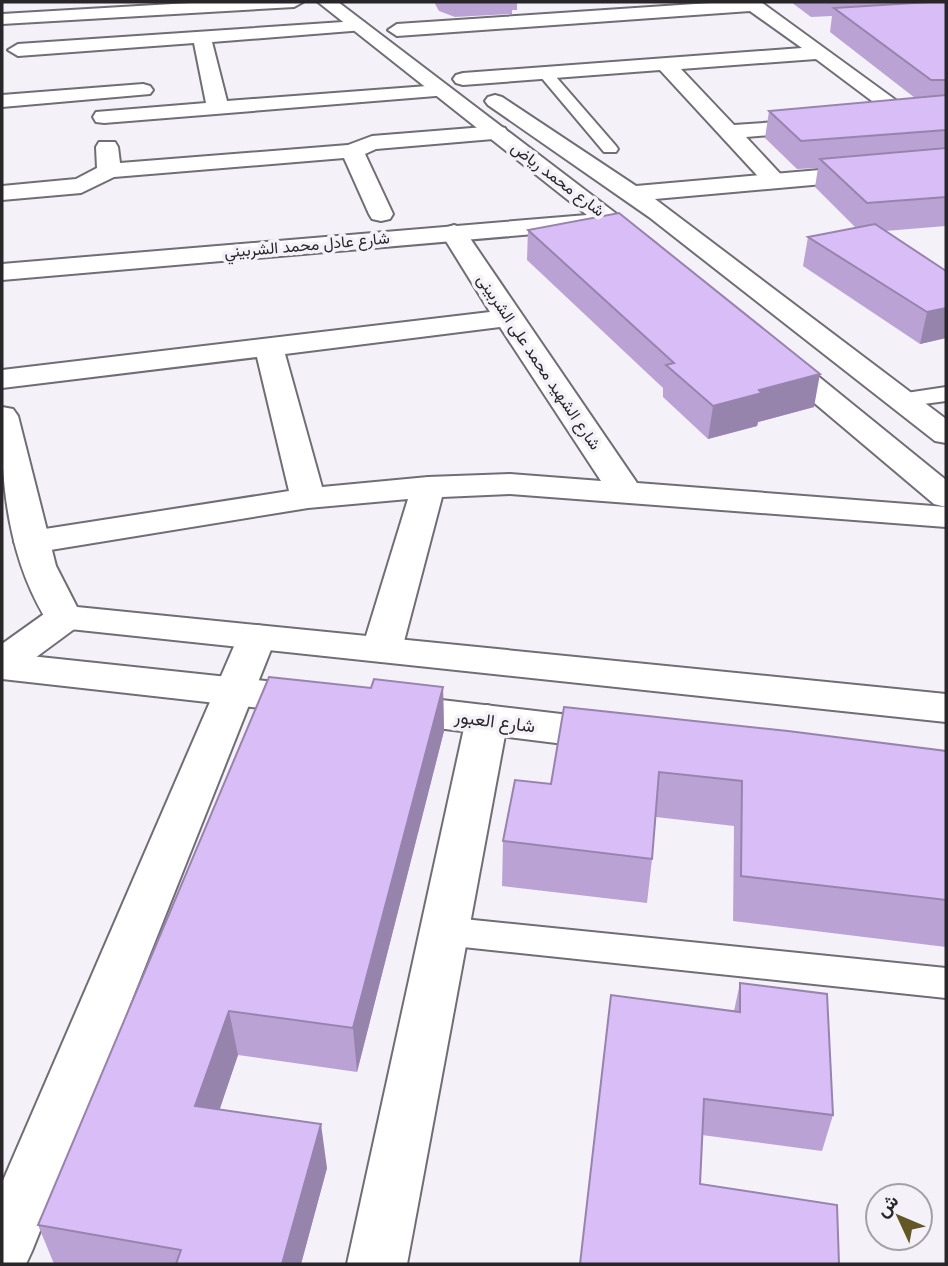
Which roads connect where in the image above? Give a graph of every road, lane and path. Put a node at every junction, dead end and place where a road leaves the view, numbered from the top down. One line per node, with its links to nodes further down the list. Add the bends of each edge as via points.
1 (294, 2): 6 (street)
2 (327, 2): 5 (street, شارع محمد رياض)
3 (527, 2): 8 (street)
4 (752, 3): 8 (street); 10 (street)
5 (360, 14): 11 (street, شارع محمد رياض); 12 (street); 17 (street, شارع محمد رياض, via 397,57)
6 (23, 18): 7 (street); 14 (street)
7 (2, 19)
8 (542, 19): 11 (street)
9 (811, 25): 10 (street)
10 (785, 27): 13 (street)
11 (397, 30): 17 (street, شارع محمد رياض)
12 (204, 43): 14 (street); 21 (street, via 206,85)
13 (819, 52): 15 (street); 24 (street)
14 (12, 59)
15 (665, 64): 16 (street); 27 (street)
16 (545, 73): 17 (street); 29 (lane)
17 (441, 74): 21 (street); 28 (street, شارع محمد رياض); 36 (street, شارع محمد رياض)
18 (157, 89): 19 (street)
19 (102, 93): 20 (street); 23 (street)
20 (2, 101)
21 (218, 108): 23 (street)
22 (933, 115): 24 (street)
23 (104, 117): 32 (street)
24 (908, 117): 25 (street)
25 (880, 120)
26 (839, 123): 27 (street)
27 (730, 132): 33 (street)
28 (497, 133): 30 (street, via 372,143); 37 (street, شارع محمد رياض)
29 (610, 149)
30 (352, 151): 32 (street); 41 (street)
31 (946, 166): 33 (street)
32 (109, 171): 35 (street, via 80,186)
33 (775, 181): 36 (street)
34 (946, 185): 40 (street)
35 (2, 193)
36 (631, 194): 40 (street, شارع محمد رياض)
37 (580, 196): 38 (street); 43 (street, شارع محمد رياض)
38 (540, 200)
39 (408, 212): 41 (street, شارع عادل محمد الشربيني)
40 (658, 212): 54 (street, شارع محمد رياض)
41 (381, 215): 42 (street, شارع عادل محمد الشربيني)
42 (354, 217)
43 (611, 220): 45 (street, شارع عادل محمد الشربيني); 47 (street, شارع محمد رياض)
44 (205, 231): 46 (street, شارع عادل محمد الشربيني)
45 (454, 233): 48 (street, شارع عادل محمد الشربيني); 49 (street, شارع الشهيد محمد على الشربينى)
46 (2, 250)
47 (664, 263)
48 (2, 272)
49 (508, 318): 51 (street); 58 (street, شارع الشهيد محمد على الشربينى)
50 (758, 341): 59 (street)
51 (269, 347): 52 (street); 60 (street)
52 (2, 379)
53 (946, 394): 54 (lane)
54 (901, 400): 56 (street, شارع محمد رياض)
55 (2, 416): 62 (street)
56 (946, 435)
57 (428, 487): 58 (street, via 510,484); 60 (street); 65 (street)
58 (625, 491): 61 (street)
59 (946, 497)
60 (309, 498): 62 (street)
61 (946, 517)
62 (32, 542): 63 (street, via 38,566)
63 (64, 618): 64 (street); 66 (street)
64 (257, 637): 65 (street); 67 (street)
65 (382, 649): 68 (street)
66 (2, 664): 67 (street, شارع العبور)
67 (234, 691): 69 (street, شارع العبور); 73 (street)
68 (946, 708)
69 (487, 719): 70 (street, شارع العبور); 71 (street)
70 (649, 740)
71 (444, 931): 72 (lane); 74 (street)
72 (946, 983)
73 (2, 1251)
74 (377, 1264)

